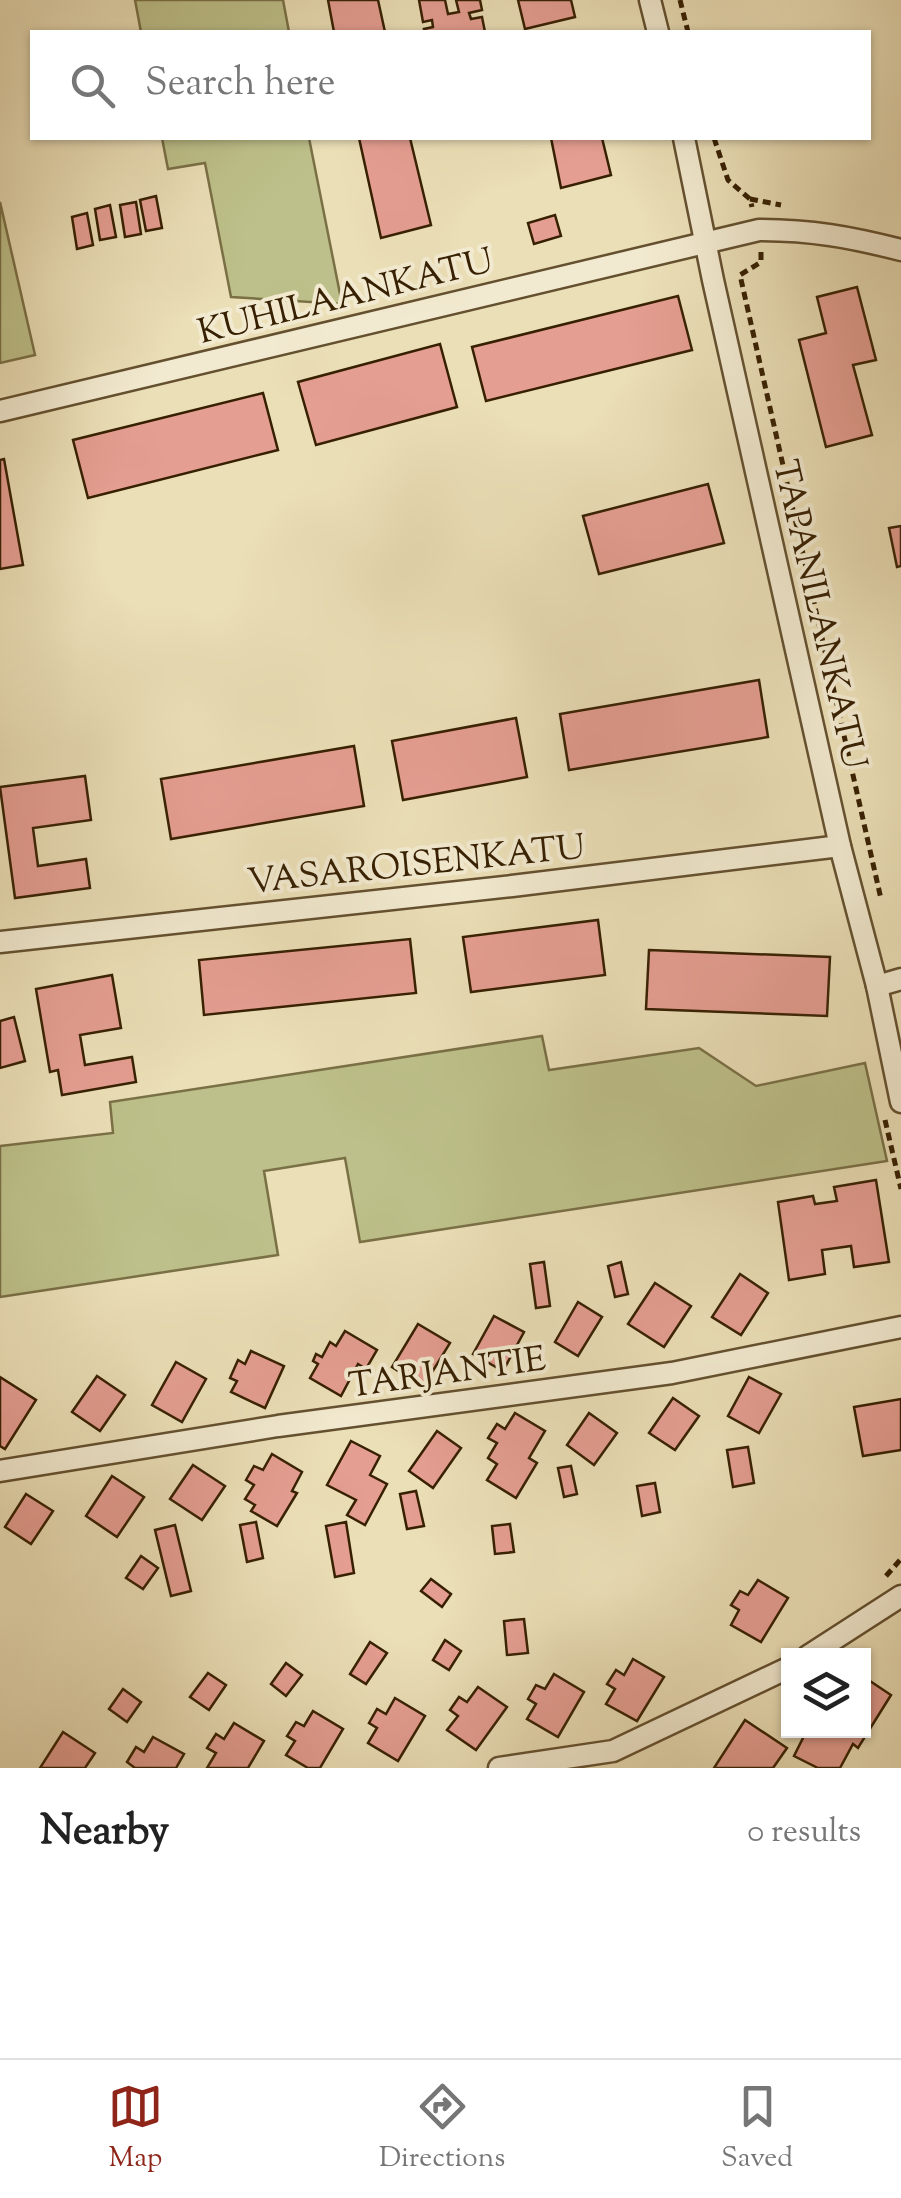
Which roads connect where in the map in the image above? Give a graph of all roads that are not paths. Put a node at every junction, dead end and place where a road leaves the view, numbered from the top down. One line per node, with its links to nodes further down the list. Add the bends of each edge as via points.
1 (650, 0): 2 (street)
2 (658, 30)
3 (684, 140): 4 (street, TAPANILANKATU)
4 (705, 241): 5 (street, KUHILAANKATU, via 804,230); 6 (street, KUHILAANKATU); 7 (street, TAPANILANKATU)
5 (901, 250)
6 (0, 411)
7 (840, 846): 8 (street, VASAROISENKATU); 10 (street, TAPANILANKATU)
8 (0, 942)
9 (901, 978): 10 (street)
10 (877, 986): 11 (street, TAPANILANKATU)
11 (901, 1102)
12 (901, 1327): 13 (street, TARJANTIE, via 672,1373)
13 (0, 1471)
14 (901, 1596): 15 (street)
15 (820, 1648)
16 (781, 1671): 17 (street, via 613,1750)
17 (498, 1768)

